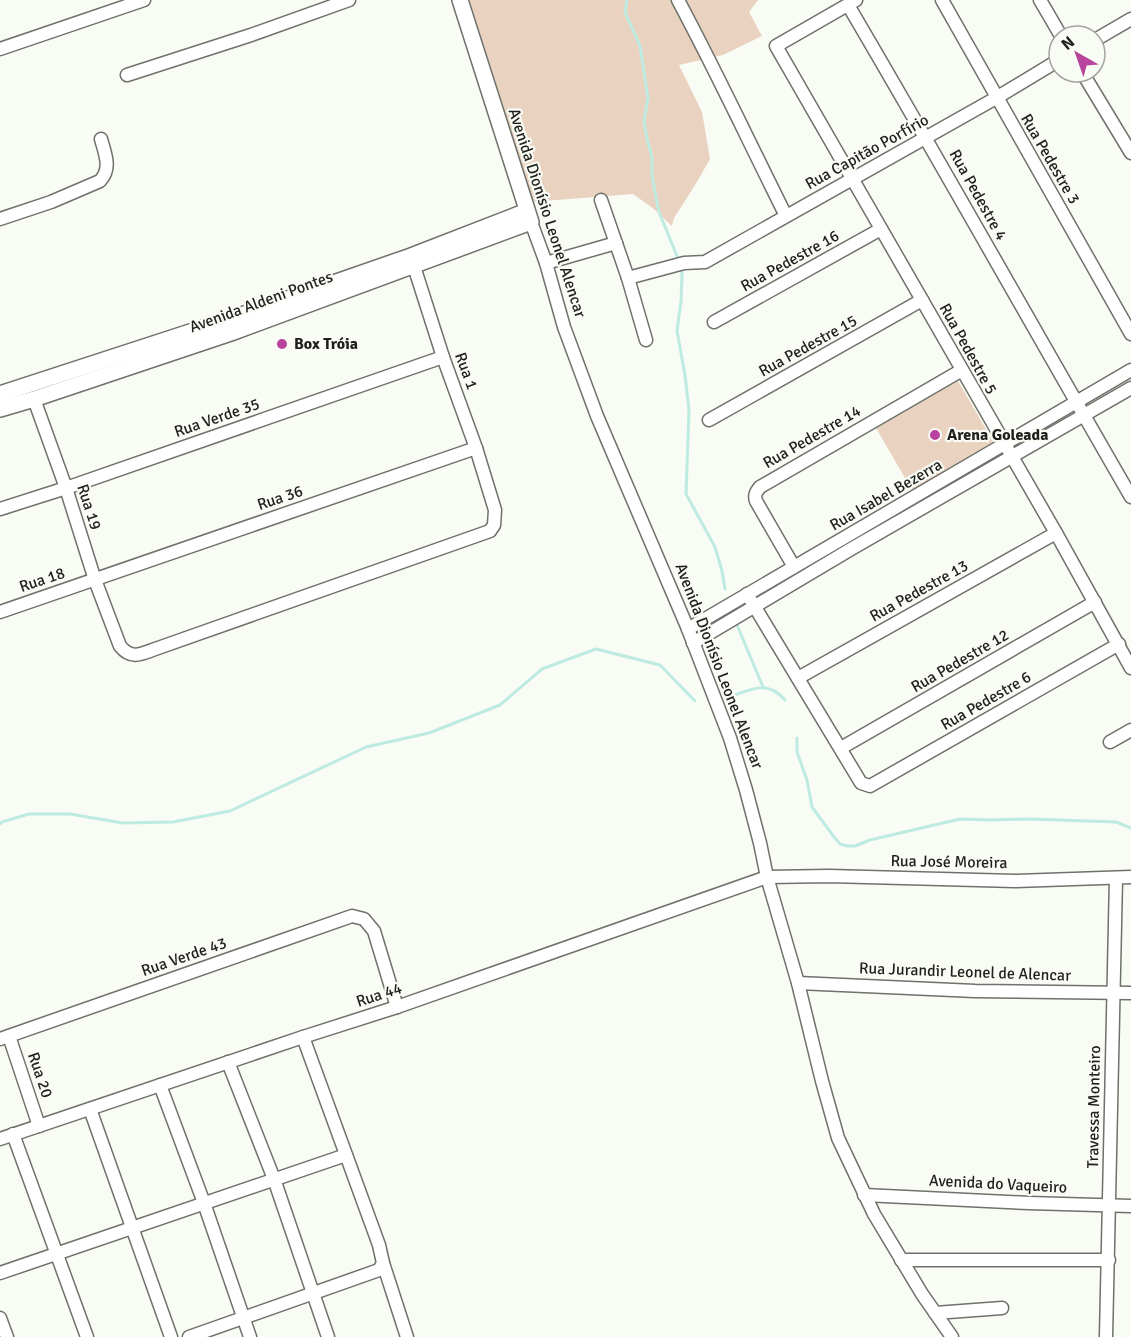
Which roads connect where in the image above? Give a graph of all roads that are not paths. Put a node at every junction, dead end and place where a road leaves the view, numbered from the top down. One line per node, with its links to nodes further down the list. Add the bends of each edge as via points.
1 (144, 0): 11 (street)
2 (349, 0): 13 (street)
3 (460, 0): 22 (main road, Avenida Dionísio Leonel Alencar)
4 (678, 0): 21 (street)
5 (942, 0): 15 (street, Rua Pedestre 3)
6 (1040, 0): 9 (street)
7 (852, 2): 16 (street, Rua Pedestre 4); 19 (street, Rua Pedestre 5, via 776,46)
8 (1131, 19): 10 (street)
9 (1054, 24)
10 (1107, 33)
11 (0, 49)
12 (1047, 67): 15 (street, Rua Capitão Porfírio)
13 (127, 75)
14 (1089, 84): 18 (street)
15 (996, 98): 16 (street, Rua Capitão Porfírio); 31 (street, Rua Pedestre 3)
16 (926, 137): 19 (street, Rua Capitão Porfírio); 39 (street, Rua Pedestre 4)
17 (100, 139): 23 (street, via 108,164 100,181)
18 (1131, 153)
19 (853, 178): 21 (street, Rua Capitão Porfírio); 24 (street, Rua Pedestre 5)
20 (601, 200): 25 (street)
21 (786, 216): 28 (street, Rua Capitão Porfírio, via 705,262)
22 (529, 217): 26 (main road, Avenida Aldeni Pontes); 27 (street, Avenida Dionísio Leonel Alencar)
23 (0, 219)
24 (881, 229): 29 (street, Rua Pedestre 5); 30 (street, Rua Pedestre 16)
25 (616, 243): 27 (street); 28 (street)
26 (412, 261): 33 (street, Rua 1); 37 (main road, Avenida Aldeni Pontes); 38 (main road, Avenida Aldeni Pontes, via 231,333)
27 (546, 263): 57 (street, Avenida Dionísio Leonel Alencar, via 564,327 597,416)
28 (628, 278): 32 (street)
29 (922, 300): 34 (street, Rua Pedestre 5); 42 (street, Rua Pedestre 15)
30 (714, 322)
31 (1131, 334)
32 (646, 340)
33 (443, 357): 44 (street, Rua 1); 46 (street, Rua Verde 35)
34 (962, 370): 43 (street, Rua Pedestre 5); 50 (street, Rua Pedestre 14, via 759,487 754,497)
35 (1131, 370): 39 (street, Rua Isabel Bezerra)
36 (1131, 388): 41 (street, Rua Isabel Bezerra)
37 (0, 394)
38 (34, 399): 40 (main road, Avenida Aldeni Pontes); 46 (street, Rua 19)
39 (1076, 403): 41 (street, Rua Pedestre 4); 43 (street, Rua Isabel Bezerra)
40 (0, 409)
41 (1084, 415): 45 (street, Rua Isabel Bezerra); 47 (street, Rua Pedestre 4)
42 (709, 420)
43 (1004, 444): 45 (street, Rua Pedestre 5); 50 (street, Rua Isabel Bezerra)
44 (476, 448): 51 (street, Rua 36); 56 (street, Rua 1, via 495,510 490,531 135,655 120,646)
45 (1011, 457): 49 (street, Rua Pedestre 5); 54 (street, Rua Isabel Bezerra)
46 (66, 488): 48 (street, Rua Verde 35); 51 (street, Rua 19)
47 (1131, 497)
48 (0, 508)
49 (1056, 533): 53 (street, Rua Pedestre 5); 61 (street, Rua Pedestre 13)
50 (794, 567): 52 (street, Rua Isabel Bezerra)
51 (95, 580): 55 (street, Rua 18); 56 (street, Rua 19)
52 (747, 594): 54 (street); 57 (street, Rua Isabel Bezerra)
53 (1095, 602): 59 (street, Rua Pedestre 5); 64 (street, Rua Pedestre 12)
54 (754, 606): 58 (street, Rua Isabel Bezerra); 61 (street)
55 (0, 612)
56 (112, 624)
57 (688, 629): 58 (street, Avenida Dionísio Leonel Alencar)
58 (693, 643): 65 (street, Avenida Dionísio Leonel Alencar, via 740,769)
59 (1119, 644): 60 (street, Rua Pedestre 5); 64 (street, Rua Pedestre 6, via 870,786 861,783)
60 (1131, 668)
61 (798, 678): 64 (street)
62 (1131, 730): 63 (street)
63 (1110, 742)
64 (841, 748)
65 (767, 877): 67 (street, Rua José Moreira); 68 (street, Avenida Dionísio Leonel Alencar); 71 (street, Rua 44)
66 (1131, 877): 67 (street, Rua José Moreira)
67 (1116, 879): 69 (street, Travessa Monteiro)
68 (798, 984): 69 (street, Rua Jurandir Leonel de Alencar); 82 (street, Avenida Dionísio Leonel Alencar, via 838,1138)
69 (1114, 993): 70 (street, Rua Jurandir Leonel de Alencar); 84 (street, Travessa Monteiro)
70 (1131, 993)
71 (398, 1007): 72 (street, Rua Verde 43, via 374,931 357,916); 73 (street, Rua 44)
72 (4, 1037): 77 (street, Rua 20)
73 (303, 1037): 74 (street, Rua 44); 80 (street)
74 (228, 1062): 75 (street, Rua 44); 81 (street)
75 (160, 1085): 76 (street, Rua 44); 83 (street)
76 (90, 1109): 77 (street, Rua 44); 86 (street)
77 (39, 1126): 78 (street, Rua 44)
78 (13, 1134): 79 (street, Rua 44); 87 (street)
79 (0, 1139)
80 (346, 1155): 81 (street); 90 (street)
81 (274, 1179): 83 (street); 92 (street)
82 (864, 1194): 84 (street, Avenida do Vaqueiro); 88 (street, Avenida Dionísio Leonel Alencar)
83 (204, 1203): 86 (street); 96 (street)
84 (1109, 1205): 85 (street, Avenida do Vaqueiro); 89 (street, Travessa Monteiro)
85 (1131, 1206)
86 (132, 1228): 87 (street); 99 (street)
87 (57, 1254): 91 (street); 98 (street)
88 (901, 1260): 89 (street); 94 (street, Avenida Dionísio Leonel Alencar)
89 (1109, 1260): 105 (street, Travessa Monteiro)
90 (383, 1263): 92 (street, via 379,1270); 103 (street)
91 (0, 1273)
92 (313, 1294): 96 (street); 102 (street)
93 (1002, 1308): 94 (street)
94 (935, 1313): 104 (street, Avenida Dionísio Leonel Alencar)
95 (0, 1318): 97 (street)
96 (244, 1318): 100 (street); 101 (street)
97 (7, 1337)
98 (87, 1337)
99 (171, 1337)
100 (189, 1337)
101 (250, 1337)
102 (328, 1337)
103 (407, 1337)
104 (952, 1337)
105 (1106, 1337)

